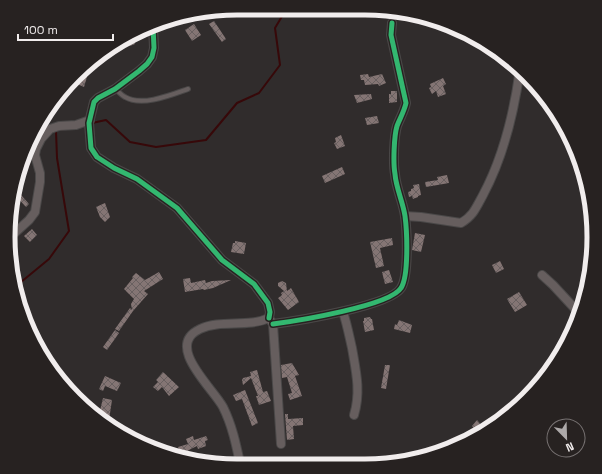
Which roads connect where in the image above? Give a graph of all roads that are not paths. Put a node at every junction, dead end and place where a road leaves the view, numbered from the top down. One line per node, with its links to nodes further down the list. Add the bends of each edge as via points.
1 (392, 22): 7 (street, via 391,35 406,103 397,126 394,152 395,175)
2 (153, 32): 4 (street, via 152,57 139,71)
3 (519, 77): 7 (street, via 510,126 498,166 473,214 461,223)
4 (115, 89): 5 (lane, via 125,98 139,101 158,99); 6 (street, via 94,102)
5 (188, 89)
6 (90, 125): 8 (street, via 59,126 48,131 35,155 40,174 35,212); 12 (street, via 91,148 97,157 137,179 177,208 222,260 254,284 268,303)
7 (405, 216): 11 (street, via 405,277 401,289 393,295)
8 (15, 233)
9 (542, 275): 10 (street)
10 (575, 309)
11 (343, 312): 12 (street, via 308,319); 13 (street, via 348,325 358,390)
12 (271, 321): 14 (street); 15 (street, via 211,325 199,329 190,337 187,345 190,362 223,406 232,427)
13 (354, 415)
14 (280, 444)
15 (239, 459)

